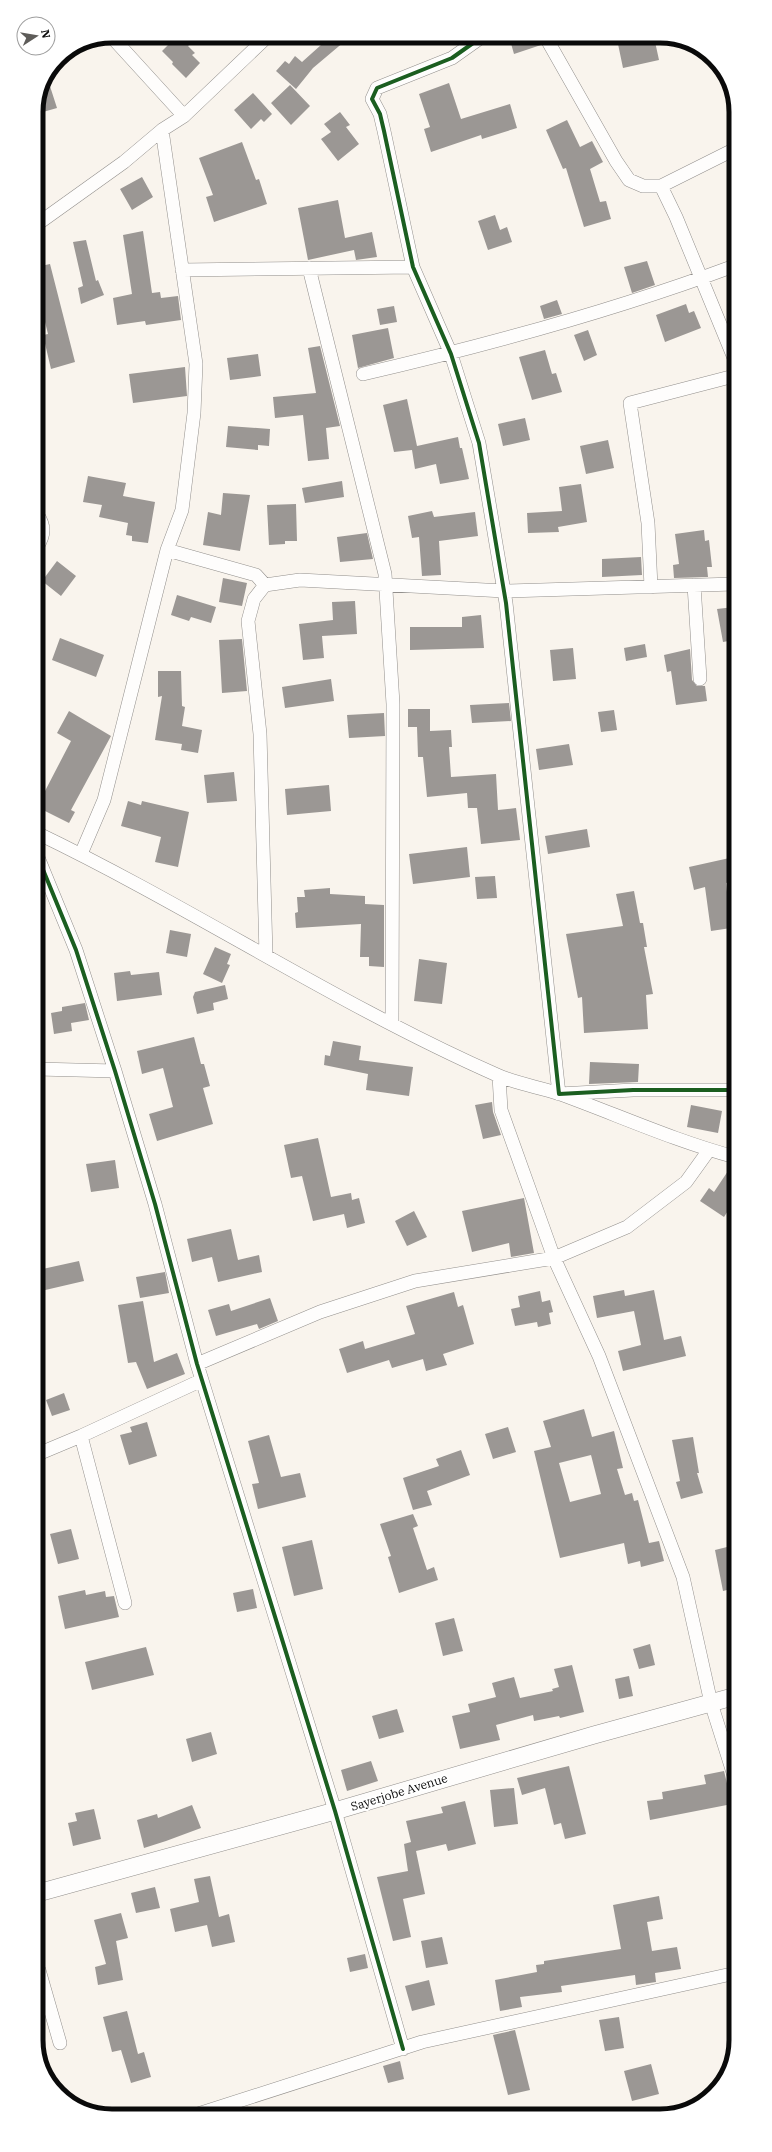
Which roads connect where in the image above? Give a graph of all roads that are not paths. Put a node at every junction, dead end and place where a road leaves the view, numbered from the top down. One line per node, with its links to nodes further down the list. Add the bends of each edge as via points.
1 (117, 43): 5 (street)
2 (261, 43): 5 (street)
3 (473, 43): 10 (street, via 452,58 377,88 372,99 383,125)
4 (549, 43): 8 (street, via 629,180 643,186)
5 (184, 116): 6 (street)
6 (162, 130): 9 (street, via 124,162); 13 (street)
7 (729, 152): 8 (street)
8 (660, 186): 14 (street)
9 (43, 220)
10 (413, 267): 11 (street); 16 (street)
11 (309, 268): 13 (street); 24 (street)
12 (729, 268): 14 (street)
13 (182, 270): 21 (street, via 196,364 194,413 182,510)
14 (701, 278): 15 (street); 16 (street, via 617,306)
15 (729, 346)
16 (451, 354): 17 (street); 27 (street, via 479,443)
17 (363, 374)
18 (729, 377): 25 (street, via 630,403 648,523)
19 (43, 524): 20 (street)
20 (43, 537)
21 (168, 550): 23 (street, via 256,575); 30 (street, via 104,800)
22 (729, 584): 26 (street)
23 (265, 585): 24 (street, via 300,580); 32 (street, via 254,599 248,621 260,734)
24 (386, 586): 27 (street); 33 (street, via 394,704)
25 (651, 586): 26 (street); 27 (street)
26 (694, 586): 28 (street)
27 (504, 591): 38 (street)
28 (700, 679)
29 (43, 836): 30 (street)
30 (81, 854): 32 (street)
31 (43, 870): 35 (street, via 76,950)
32 (266, 956): 33 (street)
33 (392, 1024): 36 (street)
34 (43, 1069): 35 (street)
35 (115, 1072): 42 (street, via 155,1204)
36 (498, 1076): 38 (street); 41 (street, via 501,1110)
37 (729, 1090): 38 (street, via 633,1090)
38 (559, 1094): 39 (street)
39 (709, 1150): 40 (street); 41 (street, via 686,1182 627,1227)
40 (729, 1155)
41 (554, 1258): 42 (street, via 415,1281 320,1312); 48 (street, via 599,1356 682,1577)
42 (197, 1364): 43 (street)
43 (202, 1380): 44 (street); 50 (street)
44 (81, 1436): 45 (street); 46 (street)
45 (43, 1452)
46 (125, 1603)
47 (729, 1698): 48 (street, Sayerjobe Avenue)
48 (711, 1703): 49 (street); 50 (street, Sayerjobe Avenue)
49 (729, 1760)
50 (335, 1811): 51 (street, Sayerjobe Avenue); 55 (street)
51 (43, 1892)
52 (729, 1975): 55 (street, via 422,2042)
53 (43, 1987): 54 (street)
54 (60, 2043)
55 (404, 2049): 56 (street)
56 (214, 2109)

